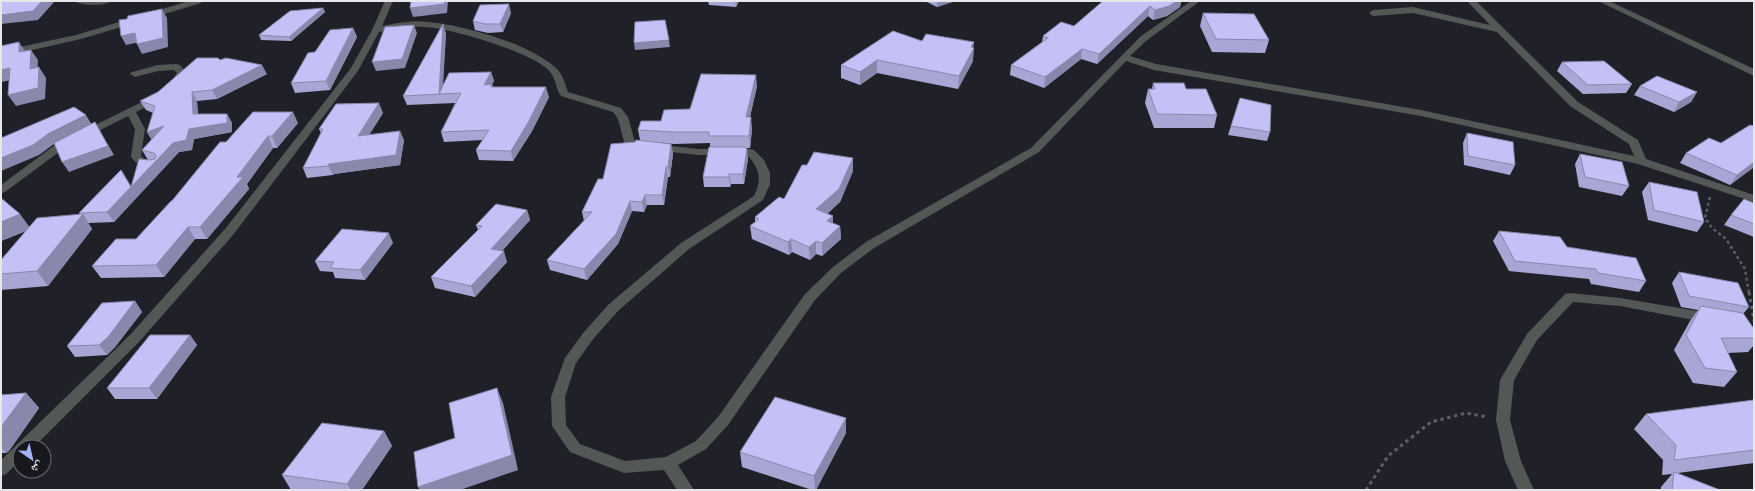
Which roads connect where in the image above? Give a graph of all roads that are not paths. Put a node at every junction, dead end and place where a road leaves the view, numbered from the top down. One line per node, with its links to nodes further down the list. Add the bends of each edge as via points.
1 (79, 1): 2 (street)
2 (108, 1)
3 (198, 1): 11 (street, via 78,37)
4 (389, 1): 9 (street)
5 (1196, 1): 12 (street, via 1143,39)
6 (1471, 1): 10 (street)
7 (1602, 1): 13 (street)
8 (1373, 13): 10 (street, via 1413,10)
9 (376, 30): 21 (street, via 355,69 229,232 134,339); 23 (street, via 413,23 475,34 538,60 554,71 564,94 622,114 631,145 698,152 750,152 761,162 765,175 764,188 759,198 685,246 613,308 570,362 558,397 559,426 574,448 624,467)
10 (1502, 30): 16 (street, via 1574,104 1634,142)
11 (1, 54)
12 (1124, 57): 16 (street, via 1154,67 1421,113); 23 (street, via 1035,150 870,245 837,270 810,297 723,421 701,445)
13 (1754, 73)
14 (135, 74): 15 (street, via 158,68 177,68 182,73 175,84 162,94)
15 (131, 112): 17 (street, via 140,129 136,157 142,163); 18 (street, via 59,147)
16 (1641, 161): 19 (street)
17 (155, 166)
18 (1, 190)
19 (1754, 199)
20 (1724, 321): 26 (street, via 1620,302 1570,297 1532,337 1507,380 1503,420 1513,461)
21 (32, 439)
22 (12, 459): 24 (street)
23 (668, 463): 25 (street)
24 (1, 470)
25 (686, 490)
26 (1526, 490)

